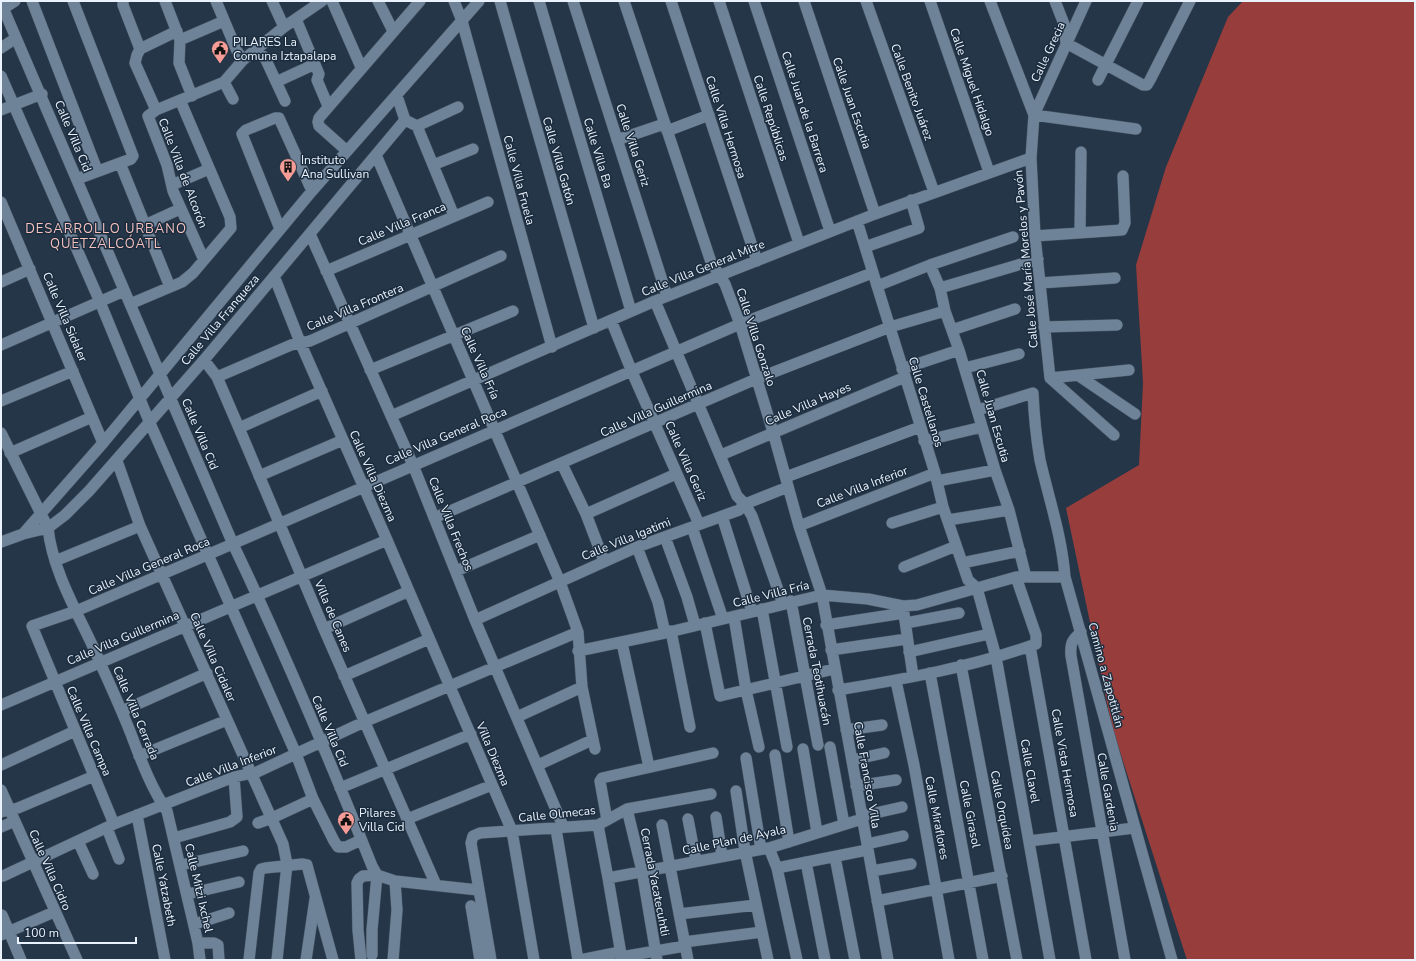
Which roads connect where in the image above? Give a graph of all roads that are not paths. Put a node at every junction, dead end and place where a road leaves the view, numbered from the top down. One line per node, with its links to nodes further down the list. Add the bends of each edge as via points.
1 (15, 1): 29 (street)
2 (32, 1): 75 (street)
3 (73, 1): 72 (street, via 133,156)
4 (123, 1): 39 (street, Calle Villa de Alcorón)
5 (165, 1): 35 (street)
6 (216, 1): 31 (street)
7 (272, 1): 33 (street)
8 (321, 1): 30 (street)
9 (332, 1): 44 (street)
10 (378, 1): 34 (street)
11 (420, 1): 34 (street)
12 (454, 1): 32 (street)
13 (479, 1): 32 (street, Calle Villa Franqueza)
14 (500, 1): 133 (street, Calle Villa Gatón)
15 (539, 1): 124 (street, Calle Villa Ba)
16 (573, 1): 66 (street, Calle Villa Geriz)
17 (624, 1): 64 (street, Calle Villa Gonzalo)
18 (671, 1): 60 (street, Calle Villa Hermosa)
19 (718, 1): 98 (street, Calle Repúblicas)
20 (754, 1): 92 (street, Calle Juan de la Barrera)
21 (804, 1): 86 (street, Calle Juan Escutia)
22 (866, 1): 81 (street, Calle Benito Juárez)
23 (930, 1): 76 (street, Calle Miguel Hidalgo)
24 (990, 1): 61 (street, Calle José María Morelos y Pavón)
25 (1056, 1): 37 (street, via 1064,24)
26 (1086, 1): 37 (street, Calle Grecia)
27 (1138, 1): 43 (street)
28 (1190, 1): 43 (street, via 1147,84 1143,85)
29 (2, 8): 36 (street, Calle Villa Cid)
30 (296, 19): 33 (street); 42 (street)
31 (224, 20): 35 (street); 41 (street)
32 (462, 21): 51 (street, Calle Villa Franqueza); 138 (street, Calle Villa Fruela)
33 (284, 27): 40 (street)
34 (393, 31): 44 (street)
35 (178, 36): 39 (street); 50 (street, via 179,63)
36 (16, 38): 38 (street); 49 (street, Calle Villa Cid)
37 (1066, 43): 43 (street); 61 (street, Calle Grecia)
38 (1, 48)
39 (140, 48): 59 (street, Calle Villa de Alcorón, via 136,55 136,63)
40 (255, 52): 41 (street); 48 (street, via 266,60)
41 (243, 60): 47 (street)
42 (315, 64): 48 (street); 56 (street, via 320,74 317,80)
43 (1105, 66): 46 (street)
44 (361, 67): 56 (street)
45 (1, 76): 55 (street)
46 (1098, 80)
47 (224, 82): 50 (street); 52 (street)
48 (276, 82): 54 (street)
49 (42, 94): 55 (street); 78 (street, Calle Villa Cid)
50 (192, 96): 53 (street)
51 (397, 96): 62 (street); 68 (street, Calle Villa Franqueza)
52 (233, 99)
53 (180, 100): 59 (street); 74 (street)
54 (284, 101)
55 (14, 105): 58 (street); 120 (street)
56 (328, 106): 68 (street, via 318,122 319,126)
57 (458, 107): 63 (street)
58 (1, 110)
59 (152, 113): 79 (street, Calle Villa de Alcorón)
60 (709, 115): 64 (street); 103 (street, Calle Villa Hermosa)
61 (1034, 115): 65 (street); 71 (street, Calle José María Morelos y Pavón)
62 (405, 120): 63 (street); 70 (street, Calle Villa Franqueza)
63 (417, 126): 73 (street)
64 (666, 127): 66 (street); 109 (street, Calle Villa Gonzalo, via 711,262)
65 (1136, 129)
66 (617, 140): 118 (street, Calle Villa Geriz)
67 (473, 149): 73 (street)
68 (347, 151): 80 (street, Calle Villa Franqueza)
69 (1081, 152): 93 (street)
70 (376, 155): 94 (street, Calle Villa Franqueza); 95 (street, Calle Villa Fría)
71 (1031, 158): 76 (street, Calle Villa General Mitre); 96 (street, Calle José María Morelos y Pavón)
72 (120, 163): 75 (street); 90 (street)
73 (433, 165): 87 (street)
74 (209, 168): 79 (street); 102 (street, via 231,222 231,228)
75 (97, 170): 78 (street)
76 (989, 172): 81 (street, Calle Villa General Mitre)
77 (1123, 176): 93 (street, via 1124,228)
78 (77, 180): 117 (street, Calle Villa Cid)
79 (172, 185): 85 (street, Calle Villa de Alcorón)
80 (312, 191): 91 (street, Calle Villa Franqueza); 91 (street, via 280,118 258,125 242,134)
81 (934, 192): 82 (street, Calle Villa General Mitre)
82 (911, 200): 86 (street, Calle Villa General Mitre); 99 (street, via 919,228)
83 (1, 202): 89 (street, Calle Villa Sidaler)
84 (488, 202): 87 (street, Calle Villa Franca)
85 (180, 209): 90 (street); 102 (street, Calle Villa de Alcorón)
86 (875, 214): 88 (street, Calle Villa General Mitre)
87 (454, 216): 95 (street, Calle Villa Franca)
88 (856, 221): 92 (street, Calle Villa General Mitre); 99 (street, Calle Castellanos)
89 (6, 224): 105 (street, Calle Villa Sidaler)
90 (145, 225): 114 (street)
91 (280, 229): 149 (street, Calle Villa Franqueza)
92 (830, 231): 98 (street, Calle Villa General Mitre)
93 (1080, 232): 96 (street)
94 (310, 234): 106 (street, Calle Villa Frechos); 108 (street, Calle Villa Franqueza)
95 (409, 235): 106 (street, Calle Villa Franca); 115 (street, Calle Villa Fría)
96 (1035, 236): 101 (street, Calle José María Morelos y Pavón)
97 (1013, 237): 104 (street)
98 (799, 244): 103 (street, Calle Villa General Mitre)
99 (865, 247): 107 (street, Calle Castellanos)
100 (501, 256): 115 (street, Calle Villa Frontera)
101 (1038, 259): 112 (street, Calle José María Morelos y Pavón); 116 (street)
102 (204, 260): 114 (street, via 187,278)
103 (758, 261): 109 (street, Calle Villa General Mitre)
104 (930, 265): 113 (street); 116 (street, Calle Juan Escutia)
105 (30, 269): 111 (street); 127 (street, Calle Villa Sidaler)
106 (326, 271): 128 (street, Calle Villa Frechos)
107 (872, 273): 113 (street, Calle Castellanos); 129 (street, Calle Villa General Roca)
108 (274, 276): 136 (street, Calle Villa Diezma); 142 (street, Calle Villa Franqueza)
109 (720, 276): 118 (street, Calle Villa General Mitre); 129 (street, Calle Villa Gonzalo)
110 (1115, 278): 112 (street)
111 (1, 282)
112 (1040, 283): 132 (street, Calle José María Morelos y Pavón)
113 (877, 286): 131 (street, Calle Castellanos)
114 (170, 287): 121 (street)
115 (433, 288): 128 (street, Calle Villa Frontera); 135 (street, Calle Villa Fría)
116 (940, 288): 125 (street, Calle Juan Escutia)
117 (124, 291): 120 (street); 121 (street, Calle Villa Cid)
118 (667, 296): 119 (street, Calle Villa General Mitre)
119 (655, 301): 124 (street, Calle Villa General Mitre); 140 (street)
120 (100, 302): 127 (street); 156 (street)
121 (130, 304): 149 (street, Calle Villa Cid)
122 (1015, 309): 134 (street)
123 (513, 311): 135 (street)
124 (631, 311): 126 (street, Calle Villa General Mitre)
125 (945, 311): 131 (street, Calle Villa Guillermina); 134 (street, Calle Juan Escutia)
126 (611, 320): 133 (street, Calle Villa General Mitre); 147 (street, Calle Villa Geriz)
127 (53, 322): 137 (street); 144 (street, Calle Villa Sidaler)
128 (350, 324): 136 (street, Calle Villa Frontera, via 310,341); 145 (street, Calle Villa Frechos)
129 (740, 324): 140 (street, Calle Villa General Roca); 153 (street, Calle Villa Gonzalo)
130 (1117, 325): 132 (street)
131 (890, 327): 148 (street, Calle Castellanos); 153 (street, Calle Villa Guillermina)
132 (1044, 327): 152 (street, Calle José María Morelos y Pavón)
133 (594, 328): 138 (street, Calle Villa General Mitre)
134 (952, 330): 139 (street, Calle Juan Escutia)
135 (454, 336): 145 (street); 154 (street, Calle Villa Fría)
136 (300, 342): 151 (street, Calle Villa Frontera); 155 (street, Calle Villa Diezma)
137 (1, 345)
138 (552, 347): 154 (street, Calle Villa General Mitre)
139 (960, 350): 143 (street, Calle Juan Escutia); 148 (street, Calle Villa Hayes)
140 (677, 352): 147 (street, Calle Villa General Roca); 159 (street)
141 (1019, 354): 143 (street)
142 (204, 360): 151 (street, Villa de Canes); 157 (street, Calle Villa Franqueza)
143 (965, 368): 160 (street, Calle Juan Escutia)
144 (73, 370): 158 (street); 163 (street, Calle Villa Sidaler)
145 (370, 370): 162 (street, Calle Villa Frechos)
146 (1129, 370): 150 (street)
147 (632, 372): 165 (street, Calle Villa Geriz); 169 (street, Calle Villa General Roca)
148 (903, 373): 166 (street, Calle Castellanos); 170 (street, Calle Villa Hayes)
149 (160, 374): 156 (street, Calle Villa Franqueza); 157 (street, Calle Villa Cid)
150 (1079, 376): 152 (street); 161 (street)
151 (217, 377): 167 (street, Villa de Canes)
152 (1050, 378): 172 (street)
153 (756, 380): 159 (street, Calle Villa Guillermina); 170 (street, Calle Villa Gonzalo)
154 (474, 381): 162 (street, Calle Villa General Mitre); 169 (street, Calle Villa Fría)
155 (322, 391): 167 (street); 173 (street, Calle Villa Diezma)
156 (140, 398): 164 (street); 175 (street, Calle Villa Franqueza)
157 (170, 398): 164 (street, Calle Villa Franqueza); 207 (street, Calle Villa Cid)
158 (1, 401)
159 (699, 404): 165 (street, Calle Villa Guillermina); 177 (street)
160 (978, 410): 168 (street, Calle Juan Escutia); 220 (street, Camino a Zapotitlán, via 1032,393 1040,459 1064,555)
161 (1135, 414)
162 (391, 416): 180 (street, Calle Villa Frechos)
163 (92, 417): 175 (street, Calle Villa Sidaler); 176 (street)
164 (149, 422): 178 (street, Calle Villa Franqueza); 211 (street)
165 (655, 423): 179 (street, Calle Villa Guillermina); 182 (street, Calle Villa Geriz)
166 (920, 427): 174 (street, Calle Castellanos); 185 (street, Calle Villa Igatimi)
167 (240, 428): 183 (street, Villa de Canes)
168 (982, 428): 174 (street); 181 (street, Calle Juan Escutia)
169 (495, 429): 180 (street, Calle Villa General Roca); 186 (street, Calle Villa Fría)
170 (773, 432): 177 (street, Calle Villa Hayes); 185 (street, Calle Villa Gonzalo)
171 (1, 433): 176 (street, Calle Villa Cerrada)
172 (1114, 435)
173 (343, 440): 183 (street); 187 (street, Calle Villa Diezma)
174 (924, 441): 184 (street, Calle Castellanos)
175 (104, 443): 192 (street, Calle Villa Franqueza)
176 (10, 453): 192 (street, Calle Villa Cerrada)
177 (721, 454): 188 (street, via 737,496)
178 (117, 461): 199 (street, Calle Villa Cidaler); 201 (street, Calle Villa Franqueza, via 65,515)
179 (562, 464): 186 (street, Calle Villa Guillermina); 191 (street)
180 (413, 465): 187 (street, Calle Villa General Roca); 194 (street, Calle Villa Frechos)
181 (995, 470): 184 (street, Calle Villa Inferior); 190 (street, Calle Juan Escutia)
182 (676, 474): 191 (street); 198 (street, Calle Villa Geriz)
183 (259, 476): 197 (street, Villa de Canes)
184 (936, 477): 189 (street, Calle Castellanos); 200 (street, Calle Villa Inferior)
185 (787, 482): 188 (street, Calle Villa Igatimi); 200 (street, Calle Villa Gonzalo)
186 (517, 483): 194 (street, Calle Villa Guillermina); 203 (street, Calle Villa Fría)
187 (363, 486): 197 (street, Calle Villa General Roca); 205 (street, Calle Villa Diezma)
188 (745, 504): 193 (street, Calle Villa Igatimi, via 739,510); 226 (street, Cerrada Teotihuacán)
189 (943, 507): 195 (street, Calle Castellanos); 196 (street)
190 (1009, 510): 195 (street); 210 (street, Calle Juan Escutia)
191 (586, 514): 213 (street)
192 (41, 516): 201 (street, Calle Villa Cerrada); 202 (street, Calle Villa Franqueza)
193 (722, 516): 198 (street, Calle Villa Igatimi); 228 (street)
194 (434, 518): 216 (street, Calle Villa Frechos)
195 (948, 520): 208 (street, Calle Castellanos)
196 (892, 523)
197 (279, 524): 207 (street, Calle Villa General Roca); 218 (street, Villa de Canes)
198 (696, 525): 204 (street, Calle Villa Igatimi); 232 (street, Calle Villa Geriz)
199 (140, 526): 212 (street); 217 (street, Calle Villa Cidaler)
200 (799, 526): 225 (street, Calle Villa Gonzalo)
201 (48, 528): 202 (street, Calle Villa Franqueza); 212 (street, Calle Villa Cerrada, via 49,544)
202 (22, 534): 206 (street, Calle Villa Franqueza)
203 (540, 535): 216 (street); 221 (street, Calle Villa Fría)
204 (665, 537): 209 (street, Calle Villa Igatimi); 234 (street)
205 (387, 540): 218 (street, Calle Villa Guillermina); 223 (street, Calle Villa Diezma)
206 (1, 542)
207 (233, 544): 211 (street, Calle Villa General Roca); 224 (street, Calle Villa Cid)
208 (956, 546): 214 (street, Calle Castellanos); 215 (street)
209 (637, 547): 213 (street, Calle Villa Igatimi); 240 (street)
210 (1020, 551): 214 (street); 219 (street, Calle Juan Escutia)
211 (208, 555): 217 (street, Calle Villa General Roca); 227 (street)
212 (55, 561): 229 (street, Calle Villa Cerrada)
213 (604, 561): 221 (street, Calle Villa Igatimi)
214 (962, 563): 222 (street, Calle Castellanos, via 968,580)
215 (904, 567)
216 (456, 571): 233 (street, Calle Villa Frechos)
217 (162, 574): 229 (street, Calle Villa General Roca); 237 (street, Calle Villa Cidaler)
218 (302, 576): 224 (street, Calle Villa Guillermina); 238 (street, Villa de Canes)
219 (1021, 577): 220 (street, Calle Villa Fría); 222 (street, Calle Villa Fría); 246 (street, Calle Vista Hermosa, via 1036,635 1036,644)
220 (1065, 577): 241 (street, Camino a Zapotitlán)
221 (560, 582): 233 (street, Calle Villa Igatimi); 239 (street, Calle Villa Fría)
222 (977, 588): 231 (street, Calle Villa Fría, via 917,605); 242 (street, Calle Clavel)
223 (409, 591): 238 (street); 243 (street, Calle Villa Diezma)
224 (257, 594): 227 (street, Calle Villa Guillermina); 277 (street, Calle Villa Cid)
225 (822, 594): 226 (street, Calle Villa Fría); 231 (street, Calle Villa Fría, via 868,599); 235 (street, Calle Francisco Villa)
226 (787, 602): 228 (street, Calle Villa Fría); 257 (street, Cerrada Teotihuacán)
227 (231, 606): 237 (street, Calle Villa Guillermina); 285 (street)
228 (757, 610): 232 (street, Calle Villa Fría); 262 (street)
229 (76, 611): 236 (street, Calle Villa General Roca); 251 (street, Calle Villa Cerrada)
230 (959, 613): 231 (street)
231 (904, 614): 235 (street); 244 (street)
232 (728, 618): 234 (street, Calle Villa Fría); 265 (street, Calle Villa Geriz)
233 (475, 620): 253 (street, Calle Villa Frechos)
234 (700, 624): 240 (street, Calle Villa Fría); 265 (street, via 720,696)
235 (826, 625): 247 (street, Calle Francisco Villa)
236 (32, 626): 261 (street, Calle Villa Campa)
237 (185, 626): 251 (street, Calle Villa Guillermina); 255 (street, Calle Villa Cidaler)
238 (324, 629): 258 (street, Villa de Canes)
239 (578, 632): 248 (street, Calle Villa Fría); 253 (street, Calle Villa Inferior)
240 (668, 632): 245 (street, Calle Villa Fría); 273 (street)
241 (1081, 632): 323 (street, Camino a Zapotitlán); 325 (street, Calle Gardenia, via 1070,645)
242 (989, 634): 249 (street); 250 (street, Calle Clavel)
243 (429, 639): 258 (street); 263 (street, Calle Villa Diezma)
244 (907, 639): 247 (street); 249 (street)
245 (622, 643): 248 (street, Calle Villa Fría); 292 (street)
246 (1030, 646): 250 (street); 328 (street, Calle Vista Hermosa)
247 (831, 650): 254 (street, Calle Francisco Villa)
248 (578, 651): 264 (street, Calle Villa Fría)
249 (909, 652): 259 (street)
250 (996, 657): 252 (street); 332 (street, Calle Clavel)
251 (100, 662): 261 (street, Calle Villa Guillermina); 268 (street, Calle Villa Cerrada)
252 (961, 665): 256 (street); 354 (street, Calle Orquídea)
253 (496, 667): 263 (street, Calle Villa Inferior); 269 (street, Calle Villa Frechos)
254 (834, 669): 257 (street); 266 (street, Calle Francisco Villa)
255 (207, 673): 268 (street); 270 (street, Calle Villa Cidaler)
256 (930, 673): 259 (street); 359 (street, Calle Girasol)
257 (806, 675): 262 (street); 278 (street, Cerrada Teotihuacán)
258 (344, 676): 271 (street, Villa de Canes)
259 (913, 676): 260 (street)
260 (896, 681): 266 (street); 361 (street, Calle Miraflores)
261 (54, 682): 267 (street, Calle Villa Guillermina); 275 (street, Calle Villa Campa)
262 (775, 682): 265 (street); 280 (street)
263 (450, 686): 271 (street, Calle Villa Inferior); 276 (street, Villa Diezma)
264 (582, 687): 269 (street); 291 (street, Calle Villa Fría, via 594,745)
265 (746, 690): 279 (street, Calle Villa Geriz)
266 (838, 690): 274 (street, Calle Francisco Villa)
267 (1, 705)
268 (122, 711): 287 (street, Calle Villa Cerrada)
269 (517, 717): 291 (street, Calle Villa Frechos)
270 (227, 720): 287 (street); 294 (street, Calle Villa Cidaler)
271 (364, 722): 277 (street, Calle Villa Inferior); 293 (street, Villa de Canes)
272 (882, 725): 274 (street)
273 (690, 727)
274 (846, 730): 289 (street, Calle Francisco Villa)
275 (75, 731): 290 (street); 295 (street, Calle Villa Campa)
276 (471, 734): 293 (street); 298 (street, Villa Diezma)
277 (321, 742): 285 (street, Calle Villa Inferior); 300 (street, Calle Villa Cid)
278 (818, 745)
279 (759, 747)
280 (788, 747)
281 (830, 747): 319 (street)
282 (803, 749): 326 (street)
283 (714, 753): 292 (street)
284 (884, 753): 289 (street)
285 (296, 754): 294 (street, Calle Villa Inferior); 304 (street)
286 (775, 755): 333 (street)
287 (140, 756): 305 (street, Calle Villa Cerrada)
288 (746, 758): 335 (street)
289 (852, 760): 299 (street, Calle Francisco Villa)
290 (1, 765)
291 (538, 765): 322 (street, Calle Villa Frechos)
292 (649, 767): 317 (street, via 602,778)
293 (385, 770): 300 (street); 313 (street, Villa de Canes)
294 (251, 774): 296 (street, Calle Villa Inferior); 311 (street, Calle Villa Cidaler)
295 (94, 776): 308 (street); 320 (street, Calle Villa Campa)
296 (234, 776): 305 (street, Calle Villa Inferior); 329 (street, via 237,817 230,822)
297 (896, 780): 299 (street)
298 (492, 785): 313 (street); 324 (street, Villa Diezma)
299 (856, 786): 312 (street, Calle Francisco Villa)
300 (340, 788): 330 (street, Calle Villa Cid)
301 (736, 791): 337 (street)
302 (2, 794): 308 (street, Calle Villa Cidro)
303 (711, 794): 307 (street, Calle Olmecas)
304 (314, 799): 311 (street); 330 (street, via 338,847 346,847)
305 (163, 806): 309 (street, Calle Villa Inferior); 329 (street, Calle Mitzi Ixchel, via 167,811)
306 (902, 807): 312 (street, Calle Plan de Ayala)
307 (627, 809): 317 (street, Calle Olmecas); 349 (street, Cerrada Yacatecuhtli)
308 (5, 811): 315 (street, Calle Villa Cidro)
309 (137, 815): 320 (street, Calle Villa Inferior); 383 (street, Calle Yatzabeth)
310 (716, 817): 338 (street)
311 (272, 818): 316 (street); 344 (street, Calle Villa Cidaler, via 283,844)
312 (862, 818): 319 (street, Calle Plan de Ayala); 334 (street, Calle Francisco Villa)
313 (407, 820): 358 (street, Villa de Canes)
314 (688, 820): 341 (street)
315 (14, 821): 321 (street); 342 (street, Calle Villa Cidro)
316 (258, 823)
317 (602, 823): 322 (street, Calle Olmecas); 355 (street)
318 (662, 824): 347 (street)
319 (844, 824): 326 (street, Calle Plan de Ayala)
320 (111, 826): 331 (street, Calle Villa Inferior); 340 (street, Calle Villa Campa)
321 (1, 827)
322 (560, 828): 324 (street, Calle Olmecas); 395 (street, Calle Villa Frechos)
323 (1134, 828): 325 (street); 408 (street, Camino a Zapotitlán)
324 (512, 831): 360 (street, Calle Olmecas, via 480,833 473,836 471,843); 394 (street, Villa Diezma)
325 (1102, 831): 328 (street); 407 (street, Calle Gardenia)
326 (817, 832): 333 (street, Calle Plan de Ayala)
327 (903, 836): 334 (street)
328 (1065, 836): 332 (street); 406 (street, Calle Vista Hermosa)
329 (174, 838): 346 (street, Calle Mitzi Ixchel)
330 (361, 840): 352 (street, Calle Villa Cid)
331 (78, 841): 342 (street, Calle Villa Inferior); 351 (street)
332 (1029, 841): 405 (street, Calle Clavel)
333 (789, 842): 335 (street, Calle Plan de Ayala)
334 (867, 847): 339 (street); 350 (street, Calle Francisco Villa)
335 (765, 849): 337 (street, Calle Plan de Ayala); 348 (street)
336 (243, 850): 346 (street)
337 (746, 851): 338 (street, Calle Plan de Ayala); 365 (street)
338 (722, 856): 341 (street, Calle Plan de Ayala)
339 (835, 857): 343 (street); 400 (street)
340 (119, 859)
341 (696, 861): 347 (street, Calle Plan de Ayala)
342 (33, 862): 353 (street, Calle Villa Inferior); 367 (street, Calle Villa Cidro)
343 (806, 862): 348 (street); 399 (street)
344 (287, 864): 363 (street, via 306,865); 386 (street, via 261,869 259,873); 387 (street, Calle Villa Cidaler)
345 (911, 864): 350 (street)
346 (181, 865): 362 (street, Calle Mitzi Ixchel)
347 (668, 867): 349 (street, Calle Plan de Ayala); 369 (street)
348 (777, 868): 398 (street)
349 (642, 871): 355 (street, Calle Plan de Ayala); 380 (street, Cerrada Yacatecuhtli)
350 (872, 871): 364 (street, Calle Francisco Villa)
351 (93, 874)
352 (377, 874): 356 (street); 372 (street, via 363,876 357,883); 373 (street)
353 (3, 876)
354 (1002, 876): 359 (street); 404 (street, Calle Orquídea)
355 (608, 878): 379 (street)
356 (395, 881): 358 (street); 391 (street, via 397,910)
357 (239, 882): 362 (street)
358 (436, 884): 360 (street)
359 (970, 884): 361 (street); 403 (street, Calle Girasol)
360 (478, 890): 393 (street)
361 (937, 890): 364 (street); 402 (street, Calle Miraflores)
362 (188, 894): 371 (street, Calle Mitzi Ixchel)
363 (315, 897): 388 (street); 389 (street)
364 (878, 901): 401 (street, Calle Francisco Villa)
365 (756, 905): 369 (street); 374 (street)
366 (472, 906): 392 (street)
367 (54, 912): 375 (street); 382 (street, Calle Villa Cidro)
368 (229, 913): 371 (street)
369 (679, 914): 377 (street)
370 (2, 915): 375 (street)
371 (195, 924): 376 (street, Calle Mitzi Ixchel)
372 (358, 930): 373 (street); 390 (street)
373 (372, 930): 378 (street)
374 (762, 932): 377 (street); 397 (street)
375 (5, 934): 381 (street)
376 (198, 942): 384 (street); 385 (street, Calle Mitzi Ixchel, via 218,945)
377 (685, 944): 380 (street); 396 (street)
378 (372, 955)
379 (621, 956): 380 (street); 395 (street)
380 (656, 956)
381 (21, 960)
382 (77, 960)
383 (165, 960)
384 (200, 960)
385 (218, 960)
386 (249, 960)
387 (277, 960)
388 (306, 960)
389 (333, 960)
390 (361, 960)
391 (393, 960)
392 (480, 960)
393 (491, 960)
394 (534, 960)
395 (579, 960)
396 (688, 960)
397 (768, 960)
398 (797, 960)
399 (825, 960)
400 (855, 960)
401 (888, 960)
402 (949, 960)
403 (983, 960)
404 (1017, 960)
405 (1050, 960)
406 (1086, 960)
407 (1125, 960)
408 (1172, 960)

